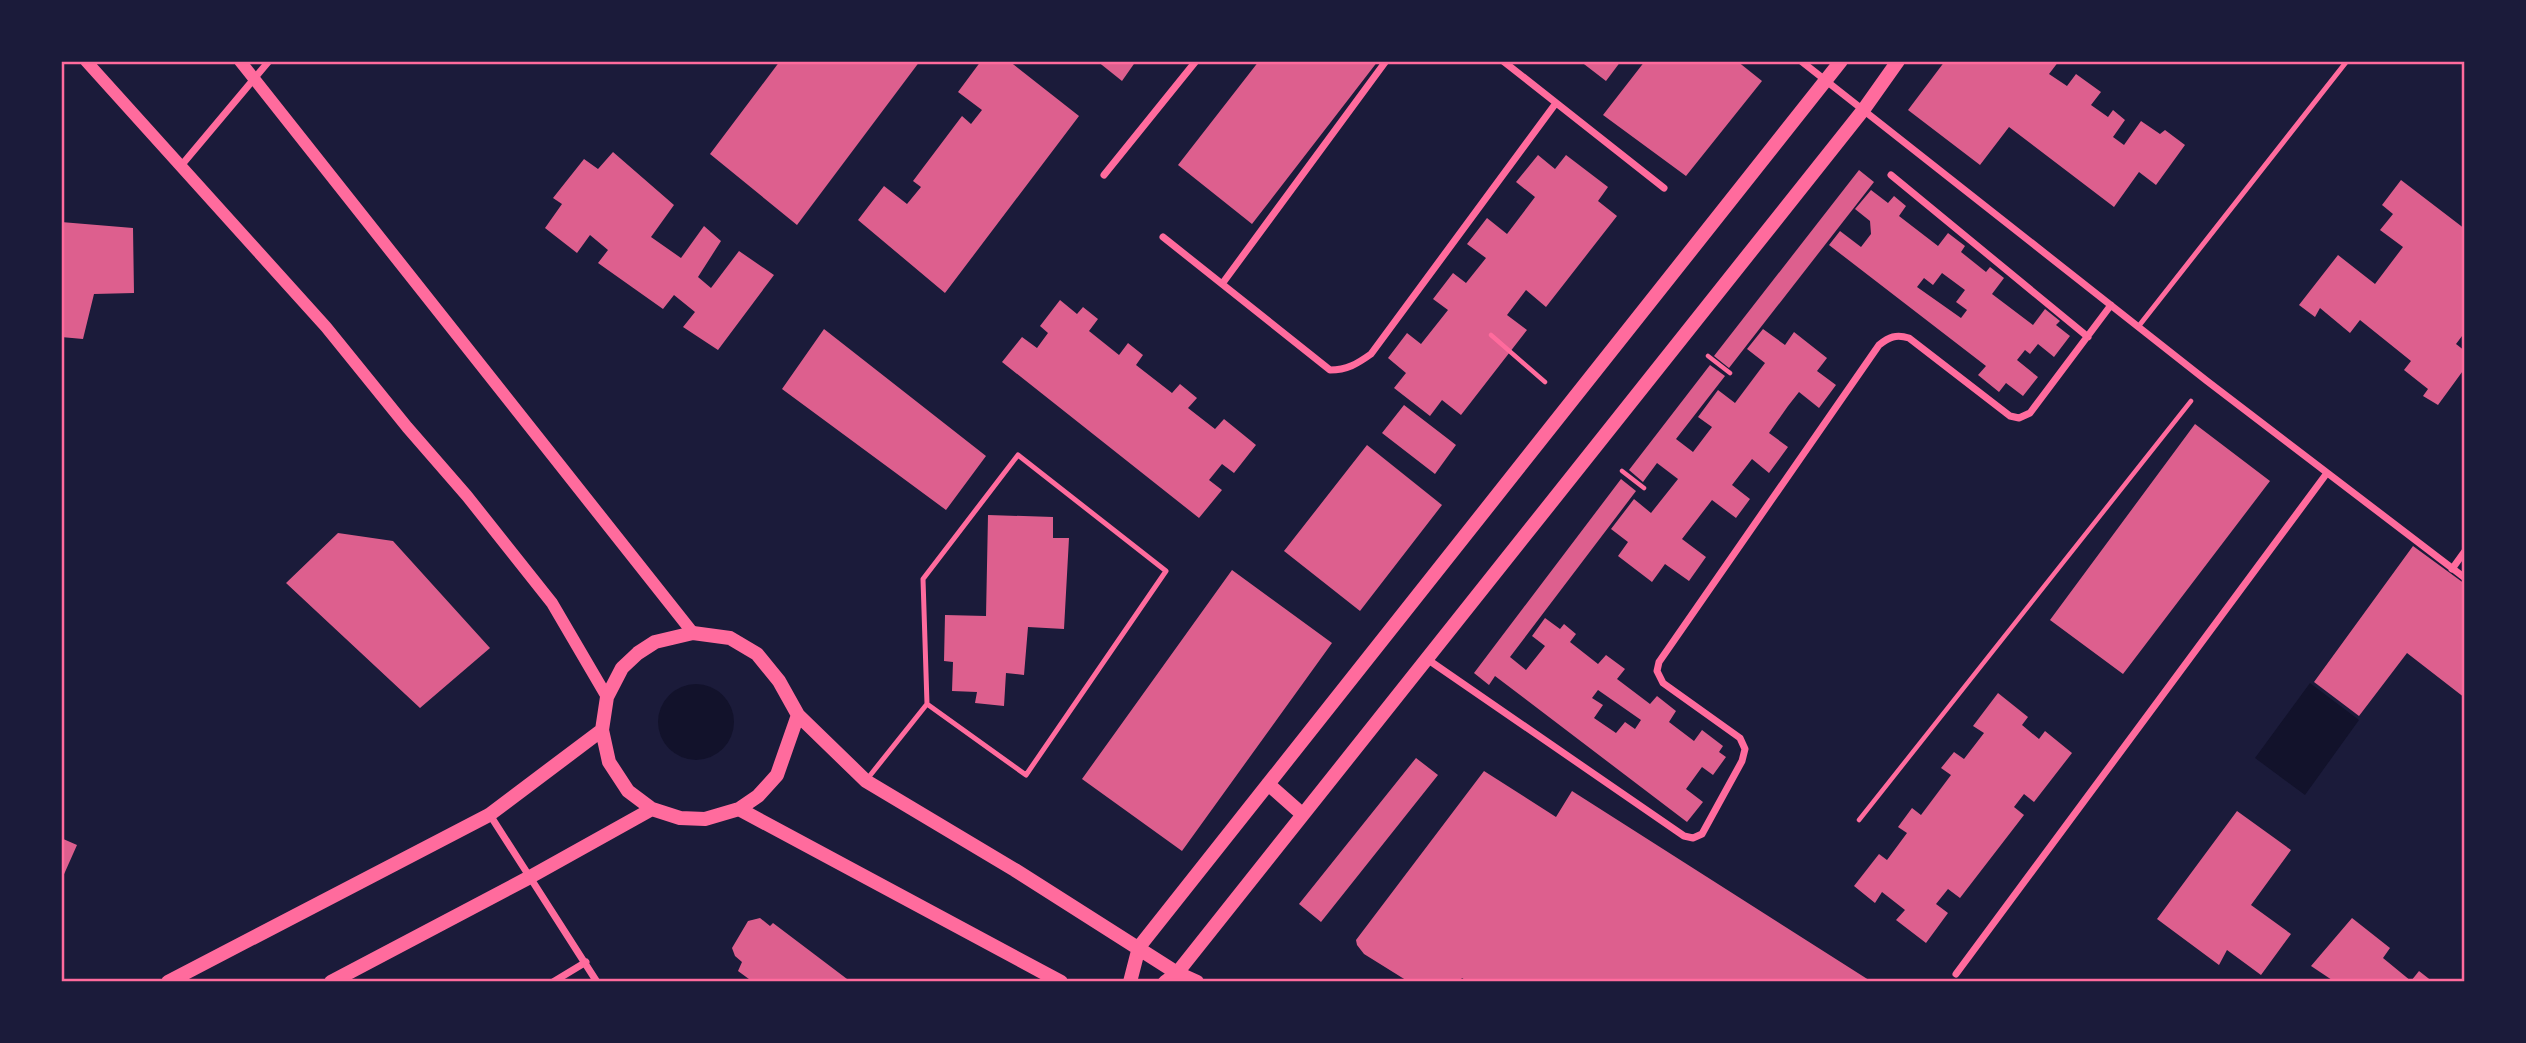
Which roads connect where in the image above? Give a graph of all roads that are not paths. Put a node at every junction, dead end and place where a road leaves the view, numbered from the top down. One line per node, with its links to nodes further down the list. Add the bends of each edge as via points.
1 (86, 61): 15 (street)
2 (240, 61): 11 (street)
3 (269, 61): 11 (street)
4 (1196, 61): 16 (street)
5 (1386, 61): 20 (street)
6 (1503, 61): 13 (street)
7 (1801, 61): 12 (street)
8 (1841, 61): 12 (main road)
9 (1898, 61): 14 (main road)
10 (2347, 61): 22 (lane)
11 (255, 79): 15 (street); 28 (street)
12 (1827, 81): 14 (street); 35 (main road)
13 (1556, 103): 18 (street); 20 (street, via 1371,354 1356,365 1330,370)
14 (1864, 109): 21 (street); 29 (main road)
15 (180, 167): 30 (street, via 326,327 467,496 552,603)
16 (1104, 175)
17 (1891, 175): 23 (street)
18 (1664, 188)
19 (1164, 237): 20 (street)
20 (1222, 284)
21 (2111, 305): 22 (street); 23 (street)
22 (2138, 327): 24 (street)
23 (2088, 337): 29 (street, via 2030,413 2020,418 2010,416 1909,338 1889,337 1879,345 1659,662 1657,671 1663,682 1740,738 1745,749 1702,834 1684,836)
24 (2327, 473): 26 (street); 43 (street)
25 (2465, 551): 26 (street)
26 (2452, 569): 27 (street)
27 (2465, 578)
28 (693, 633): 30 (main road, via 655,642 638,653 622,668); 32 (main road, via 730,638 757,654)
29 (1426, 659): 38 (main road)
30 (607, 696): 33 (main road)
31 (927, 704): 31 (lane, via 923,579 1018,455 1166,571 1026,775); 34 (lane)
32 (798, 715): 34 (main road); 36 (main road, via 776,775 758,796)
33 (602, 730): 37 (main road, via 609,762 628,791); 39 (main road)
34 (866, 781): 41 (main road)
35 (1268, 784): 38 (main road); 41 (main road)
36 (739, 808): 37 (main road, via 705,819 680,818); 49 (main road)
37 (652, 809): 40 (main road)
38 (1302, 814): 44 (main road)
39 (489, 815): 40 (street); 45 (main road)
40 (530, 877): 42 (street); 46 (main road)
41 (1139, 947): 44 (main road); 50 (main road)
42 (586, 962): 47 (street); 48 (street)
43 (1956, 974)
44 (1171, 977): 51 (main road)
45 (168, 982)
46 (331, 982)
47 (553, 982)
48 (597, 982)
49 (1061, 982)
50 (1130, 982)
51 (1197, 982)

